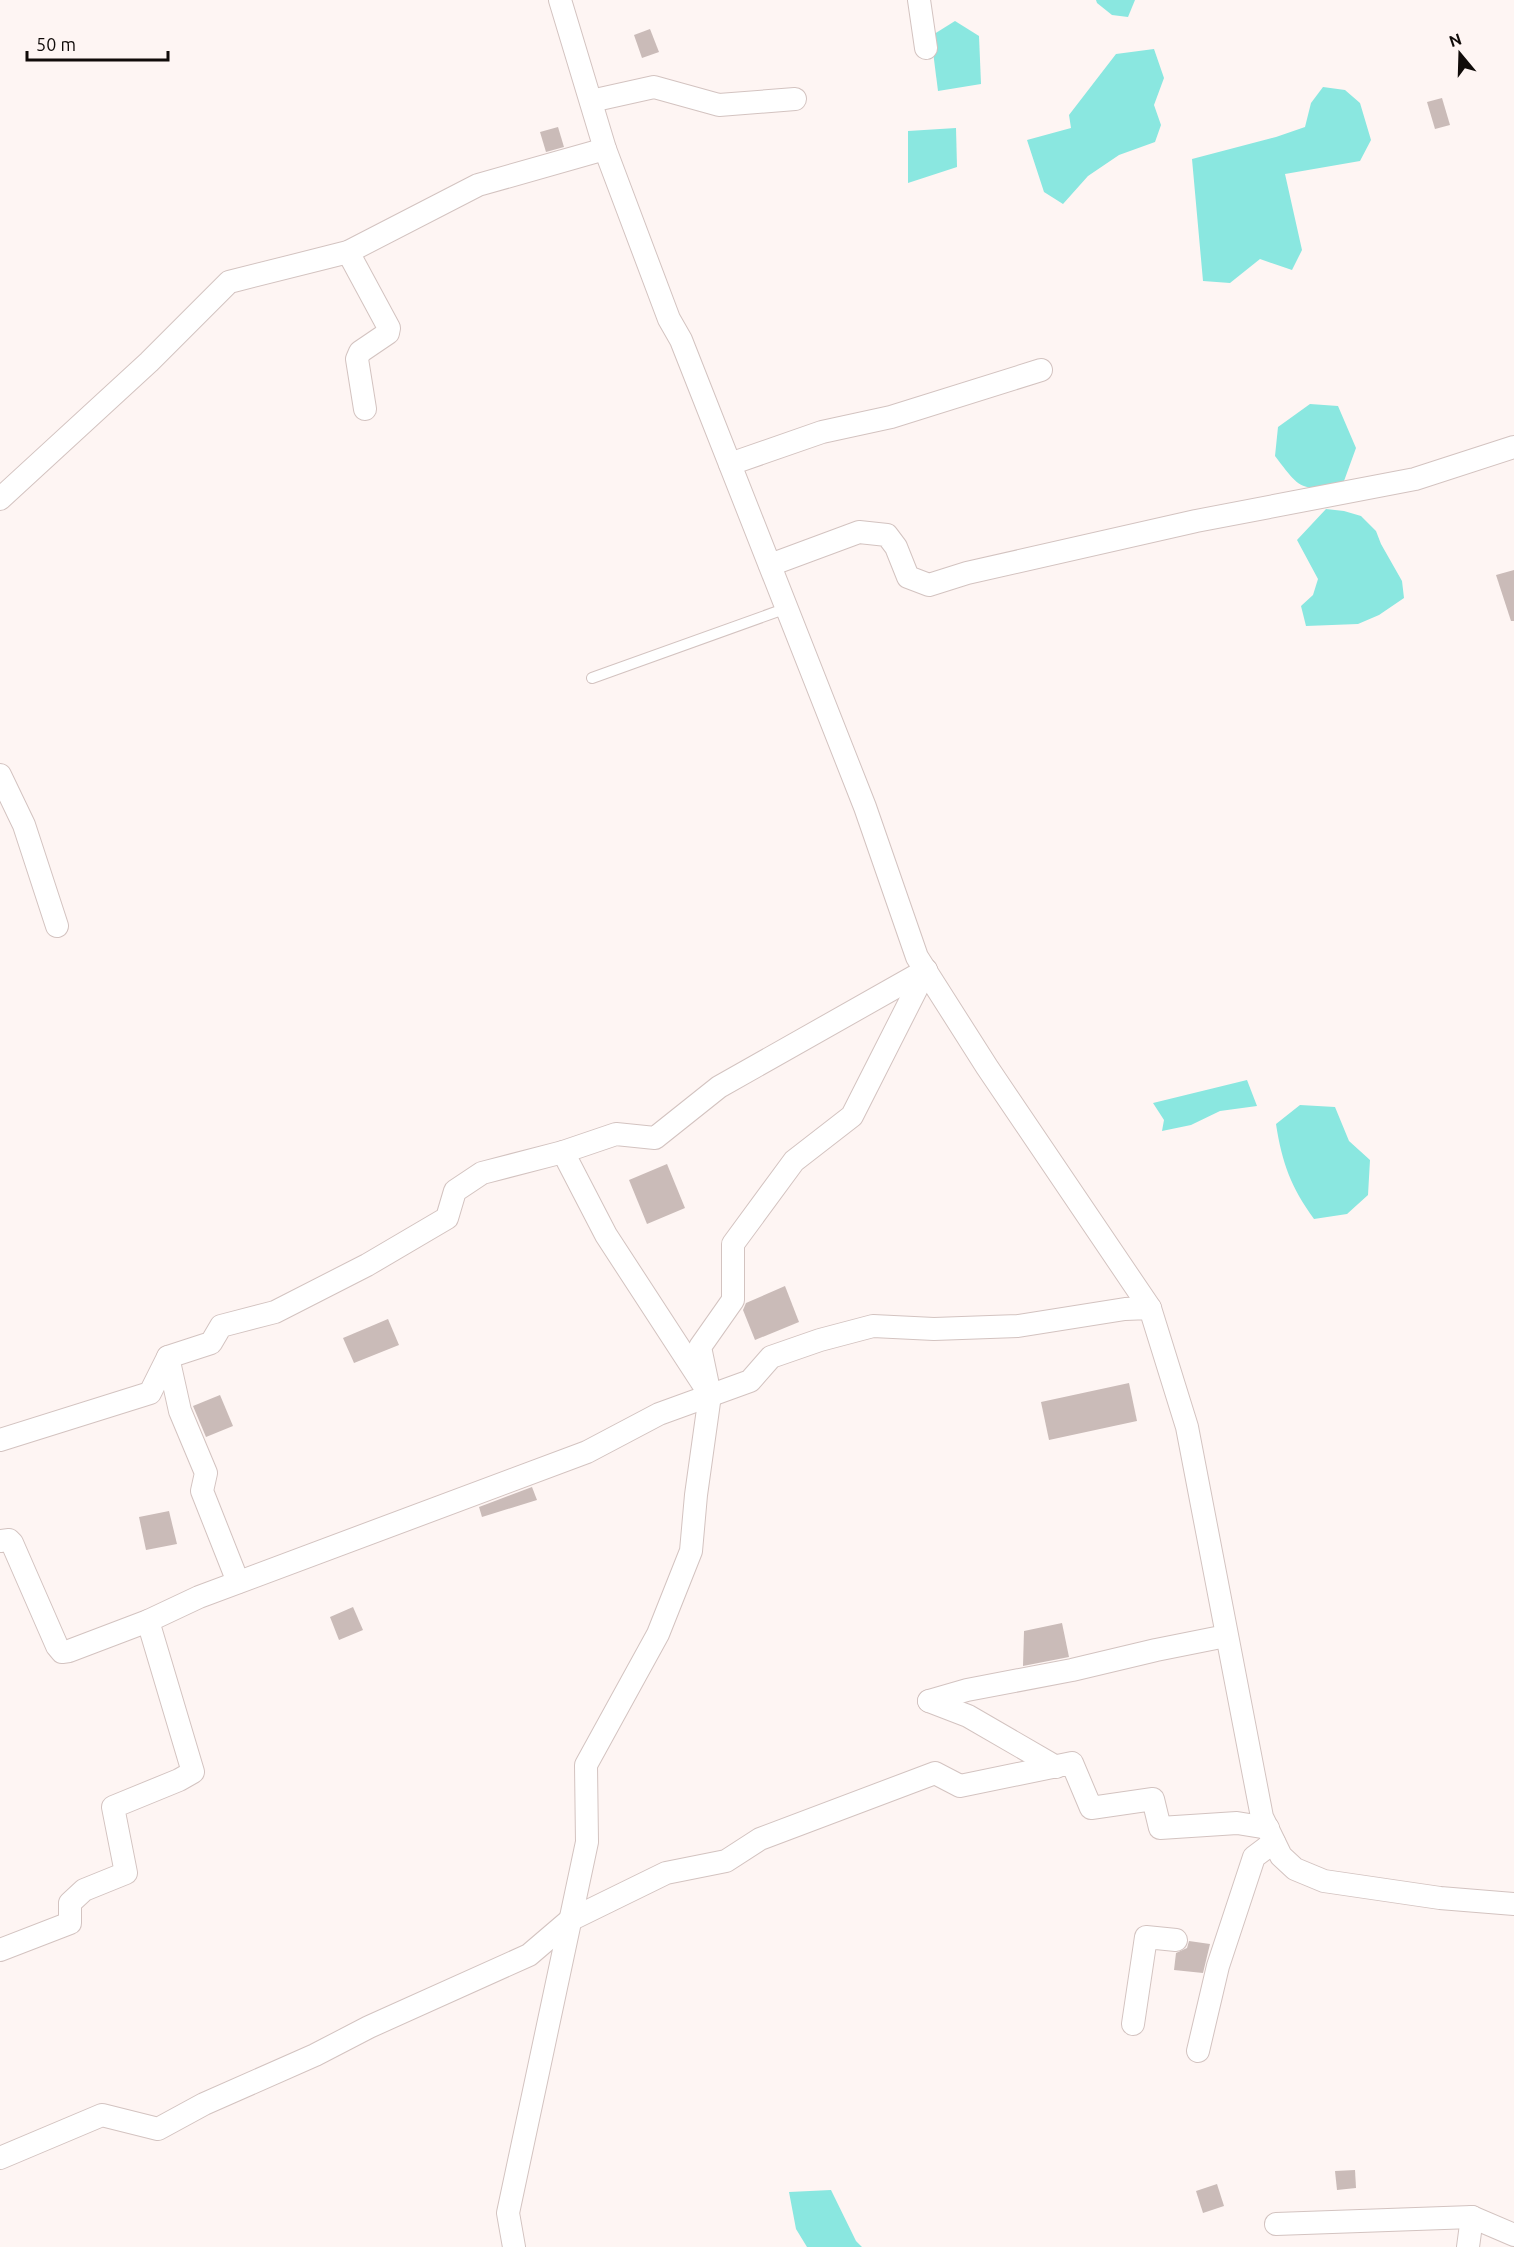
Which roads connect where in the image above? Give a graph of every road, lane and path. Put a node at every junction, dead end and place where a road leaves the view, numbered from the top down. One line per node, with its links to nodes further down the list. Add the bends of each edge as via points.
1 (560, 0): 5 (street)
2 (919, 0): 3 (street)
3 (926, 48)
4 (795, 99): 5 (street, via 719,105 654,87)
5 (591, 101): 6 (street)
6 (605, 149): 7 (street, via 478,185); 11 (street, via 669,319)
7 (348, 252): 9 (street, via 389,328 357,359); 12 (street, via 229,282 149,362)
8 (1041, 370): 11 (street, via 891,417 822,432)
9 (365, 409)
10 (1514, 447): 13 (street, via 1415,479 1196,521 929,585 908,577 887,535 859,532)
11 (730, 464): 13 (street)
12 (0, 499)
13 (770, 565): 14 (street)
14 (787, 608): 15 (lane); 18 (street, via 865,807 917,957)
15 (592, 678)
16 (0, 775): 17 (street, via 24,825)
17 (57, 926)
18 (926, 970): 19 (street, via 719,1087 655,1138 616,1134); 20 (street); 22 (street, via 852,1116 794,1161 733,1244 733,1300 700,1347)
19 (562, 1152): 21 (street, via 482,1173 456,1191 447,1218 367,1265 275,1312 221,1326 211,1343); 22 (street, via 606,1235)
20 (1150, 1308): 22 (street, via 1018,1326 873,1326 771,1357 750,1381); 27 (street, via 1187,1427)
21 (168, 1357): 23 (street, via 150,1393); 25 (street, via 180,1411 206,1473 202,1491)
22 (710, 1395): 25 (street, via 659,1414 587,1452); 31 (street, via 691,1551 658,1634 586,1765 587,1842)
23 (0, 1440)
24 (0, 1541): 26 (street, via 12,1543 62,1652)
25 (238, 1582): 26 (street)
26 (148, 1622): 33 (street, via 193,1772 113,1807 126,1873 84,1890 70,1903 70,1923)
27 (1226, 1636): 28 (street, via 978,1687 929,1701 968,1716); 29 (street, via 1262,1817)
28 (1056, 1767): 29 (street, via 1072,1763 1091,1808 1153,1798 1160,1828 1237,1823); 31 (street, via 960,1786 935,1773 760,1839 726,1861 666,1873)
29 (1271, 1835): 30 (street, via 1281,1856 1295,1869 1324,1881); 35 (street, via 1254,1857 1218,1966)
30 (1514, 1904)
31 (570, 1920): 36 (street, via 529,1955 204,2104 158,2129 102,2115); 40 (street, via 508,2213)
32 (1176, 1940): 34 (street, via 1146,1937)
33 (0, 1950)
34 (1133, 2024)
35 (1198, 2051)
36 (0, 2158)
37 (1472, 2217): 38 (street); 39 (street); 41 (street)
38 (1276, 2224)
39 (1514, 2235)
40 (514, 2247)
41 (1468, 2247)

